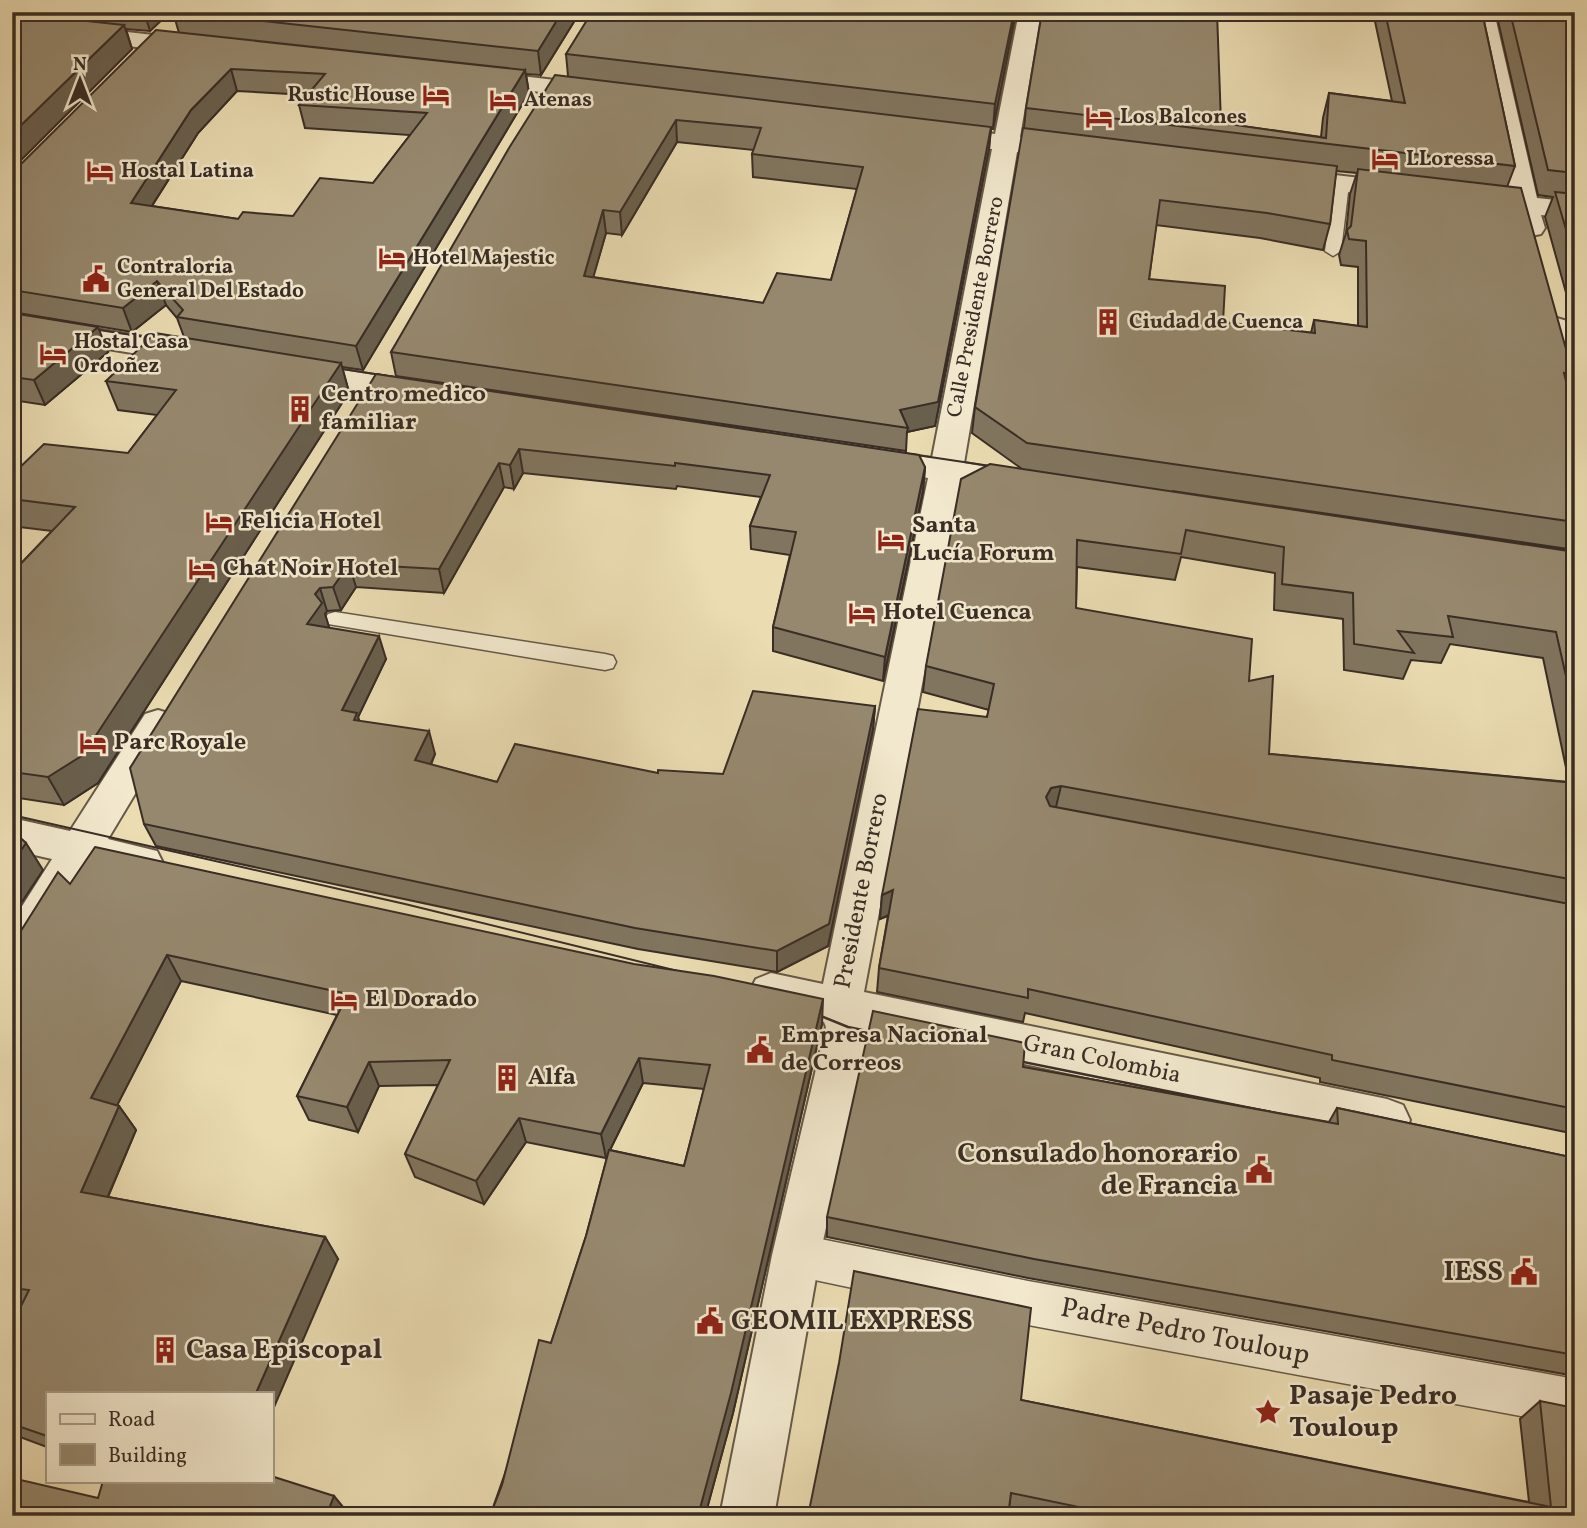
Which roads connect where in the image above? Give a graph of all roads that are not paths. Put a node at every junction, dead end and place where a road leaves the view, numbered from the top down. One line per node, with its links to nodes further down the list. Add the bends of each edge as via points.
1 (1030, 12): 11 (street)
2 (1483, 12): 15 (street)
3 (177, 22): 5 (street)
4 (12, 26): 5 (street)
5 (158, 43): 6 (street); 7 (street)
6 (225, 50)
7 (138, 62)
8 (455, 76): 9 (street)
9 (619, 95)
10 (910, 131): 11 (street)
11 (1007, 143): 12 (street); 26 (street, Calle Presidente Borrero)
12 (1091, 153)
13 (1257, 174): 14 (street)
14 (1341, 184): 15 (street); 17 (lane)
15 (1525, 206): 16 (street); 18 (street)
16 (1575, 210)
17 (1333, 251)
18 (1539, 259)
19 (1550, 299): 23 (street)
20 (12, 324): 21 (street)
21 (225, 360)
22 (265, 367): 24 (street)
23 (1575, 393)
24 (454, 397)
25 (850, 456): 26 (street)
26 (946, 471): 27 (street); 36 (street, Presidente Borrero)
27 (1055, 487)
28 (335, 619): 29 (lane)
29 (605, 662)
30 (176, 695): 32 (street)
31 (12, 834): 32 (street)
32 (78, 850): 33 (street); 34 (street)
33 (174, 870)
34 (12, 959)
35 (728, 983): 36 (street, Gran Colombia)
36 (840, 1006): 37 (street, Gran Colombia); 38 (street, Presidente Borrero, via 848,1027)
37 (1425, 1128)
38 (796, 1255): 39 (street, Padre Pedro Touloup); 40 (street, Presidente Borrero)
39 (1575, 1404)
40 (747, 1516)

